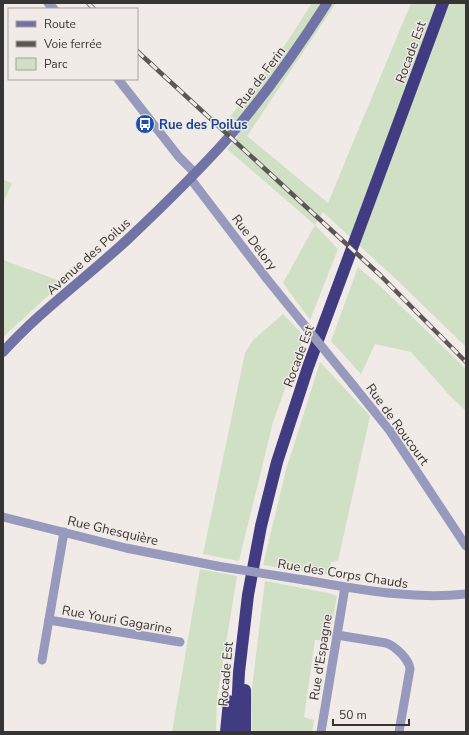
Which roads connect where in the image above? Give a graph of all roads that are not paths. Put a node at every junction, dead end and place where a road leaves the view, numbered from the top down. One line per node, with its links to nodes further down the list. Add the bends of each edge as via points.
1 (327, 3): 4 (street, Rue de Ferin, via 258,102)
2 (443, 3): 16 (highway, Rocade Est, via 308,367 279,457 257,546)
3 (119, 80): 4 (street, Rue Delory)
4 (192, 176): 5 (street, Rue Delory); 6 (street, Avenue des Poilus, via 131,236)
5 (301, 321): 9 (street, Rue de Roucourt, bridge, via 390,431)
6 (3, 352)
7 (3, 516): 8 (street, Rue Ghesquière)
8 (64, 532): 10 (street, Rue Ghesquière, via 137,551); 13 (street)
9 (466, 546)
10 (217, 566): 11 (street, Rue des Corps Chauds, bridge)
11 (345, 587): 12 (street, Rue des Corps Chauds, via 405,596); 14 (street, Rue d'Espagne)
12 (466, 594)
13 (49, 620): 15 (street, Rue Youri Gagarine); 17 (street)
14 (337, 635): 21 (street, Rue d'Espagne); 22 (street, via 386,643 393,646 409,663)
15 (180, 642)
16 (242, 645): 18 (highway, via 232,682); 19 (highway, Rocade Est); 20 (highway)
17 (42, 660)
18 (226, 732)
19 (236, 732)
20 (245, 732)
21 (321, 732)
22 (400, 732)

